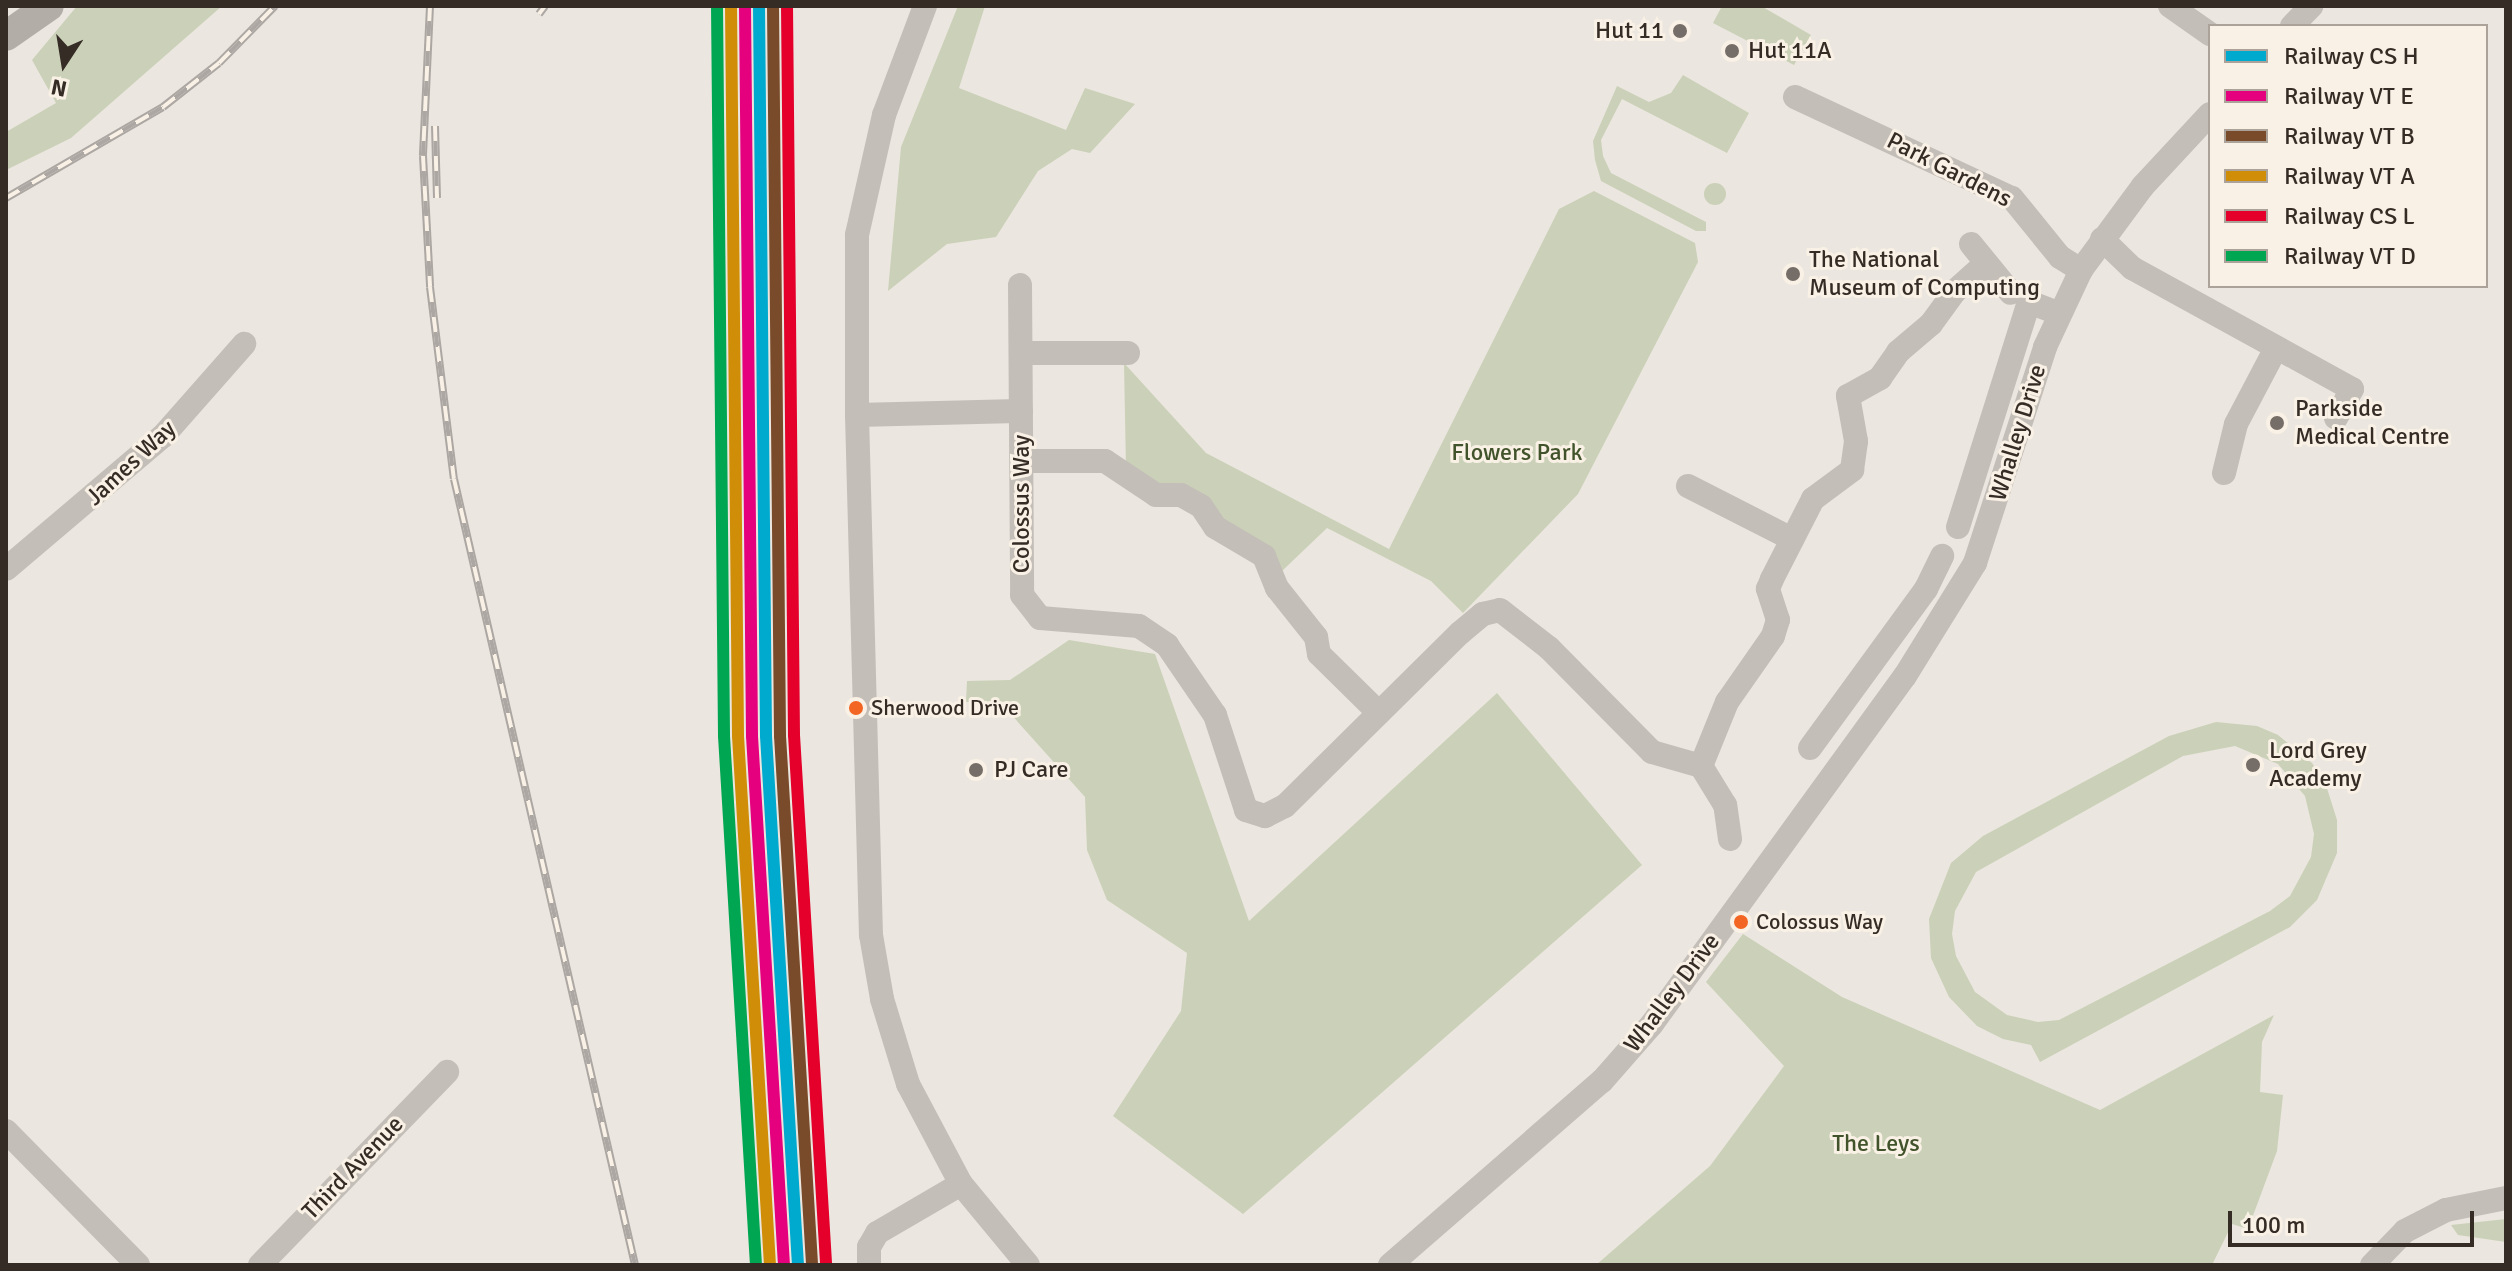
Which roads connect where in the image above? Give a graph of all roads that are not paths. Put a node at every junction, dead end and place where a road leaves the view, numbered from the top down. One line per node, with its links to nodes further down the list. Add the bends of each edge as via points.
1 (49, 6): 7 (main road)
2 (925, 6): 20 (street, via 884,115 857,235)
3 (2170, 6): 6 (street)
4 (2311, 6): 5 (street)
5 (2294, 24)
6 (2208, 33)
7 (6, 36)
8 (1795, 97): 11 (street, Park Gardens, via 2012,198 2060,257)
9 (2208, 116): 10 (street, Whalley Drive)
10 (2102, 239): 11 (street, Whalley Drive); 16 (street, via 2132,268)
11 (2081, 270): 14 (street, Whalley Drive)
12 (1020, 285): 17 (street, Colossus Way)
13 (2020, 298): 14 (street); 25 (street, Whalley Drive); 26 (street, via 1978,254 1931,324 1898,352 1880,378 1848,396 1856,441 1852,470 1813,499)
14 (2058, 313): 30 (street, Whalley Drive, via 1975,563)
15 (244, 344): 28 (street, James Way, via 163,436)
16 (2276, 348): 21 (street, via 2352,389); 23 (street, via 2236,424)
17 (1022, 353): 18 (street); 19 (street, Colossus Way)
18 (1128, 353)
19 (1021, 411): 20 (street); 22 (street, Colossus Way)
20 (857, 415): 37 (street, via 871,935 882,999 908,1084)
21 (2336, 418)
22 (1023, 461): 31 (street, via 1105,461 1156,495 1181,495 1201,506 1215,527 1264,556 1277,588 1316,637 1319,654); 31 (street, Colossus Way, via 1022,595 1029,608 1052,620 1139,626 1167,645 1215,715 1246,810 1265,816 1285,806)
23 (2224, 473)
24 (1688, 486): 26 (street)
25 (1958, 527)
26 (1792, 539): 33 (street, via 1768,589 1778,620 1773,636 1727,702)
27 (1942, 556): 29 (street, via 1926,589)
28 (6, 569)
29 (1878, 655): 30 (street); 32 (street)
30 (1905, 676): 43 (street, Whalley Drive, via 1652,1024 1602,1081)
31 (1379, 713): 33 (street, Colossus Way, via 1471,624 1500,610 1549,648 1652,752)
32 (1810, 748)
33 (1701, 766): 34 (street, via 1725,805)
34 (1730, 839)
35 (447, 1072): 40 (street, Third Avenue)
36 (6, 1131): 39 (street)
37 (961, 1184): 41 (street, via 877,1233 869,1247); 42 (street)
38 (2506, 1198): 44 (street, via 2446,1210 2405,1231)
39 (138, 1265)
40 (260, 1265)
41 (869, 1265)
42 (1028, 1265)
43 (1390, 1265)
44 (2372, 1265)

